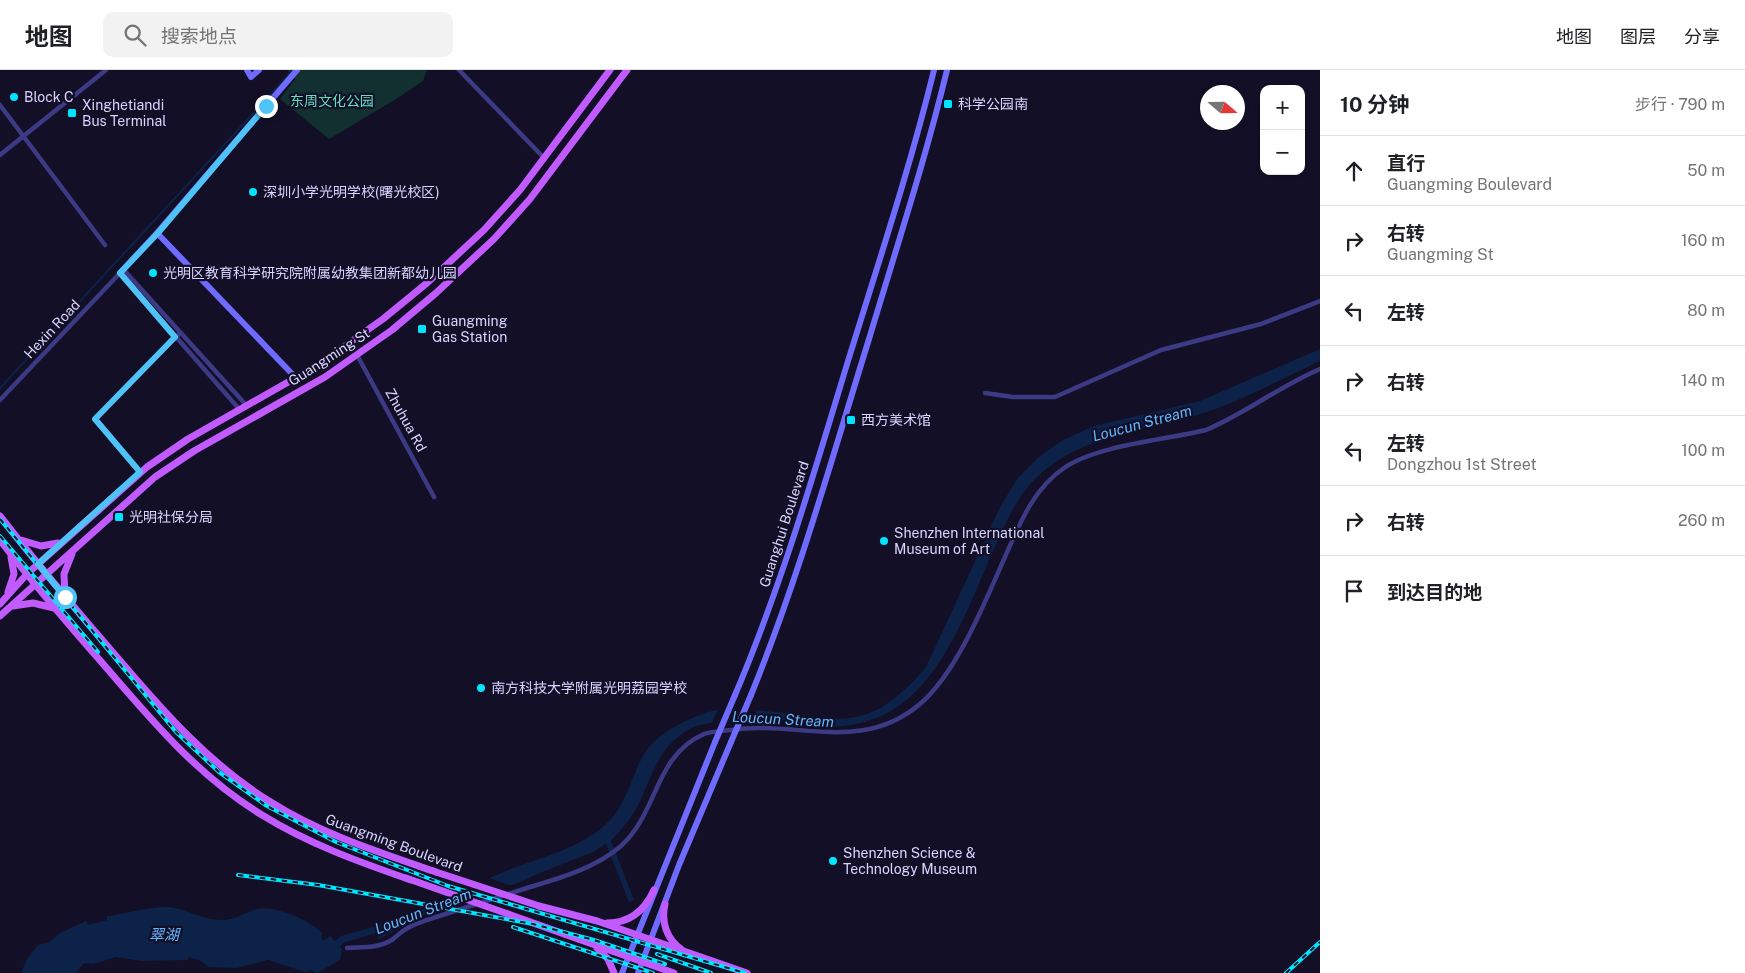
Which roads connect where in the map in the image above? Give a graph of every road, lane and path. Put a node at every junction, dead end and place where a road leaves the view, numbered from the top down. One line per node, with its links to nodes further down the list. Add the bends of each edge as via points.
1 (106, 70): 11 (street)
2 (247, 70): 3 (main road, via 251,77)
3 (259, 70)
4 (297, 70): 14 (main road)
5 (459, 70): 13 (street)
6 (610, 70): 13 (main road, Guangming St)
7 (627, 70): 20 (main road, Guangming St, via 548,178 494,239 436,293)
8 (934, 70): 44 (main road, Guanghui Boulevard, bridge, via 905,178 766,616)
9 (947, 70): 46 (main road, Guanghui Boulevard, bridge, via 924,160 769,651)
10 (0, 105): 11 (street)
11 (23, 136): 12 (street); 15 (street)
12 (0, 155)
13 (545, 158): 22 (main road, Guangming St, via 484,230 433,278 362,335)
14 (158, 233): 16 (main road); 22 (main road)
15 (106, 245)
16 (122, 271): 18 (street); 19 (street); 24 (street, Hexin Road)
17 (1320, 301): 23 (street, via 1261,324 1161,350 1055,397)
18 (180, 333): 19 (street); 25 (street)
19 (175, 337): 25 (street); 26 (street, via 95,419)
20 (357, 355): 27 (street, Zhuhua Rd); 32 (main road, Guangming St, via 302,391 168,468)
21 (1320, 369): 51 (street, via 1275,390 1206,430 1087,456 1064,468 1040,489 1025,512 967,638 944,675 921,703 901,717 876,729 855,733 753,727 706,733 689,743 671,761 635,831 602,860 430,919 402,932 390,942)
22 (296, 378): 25 (main road, Guangming St)
23 (985, 393)
24 (0, 400)
25 (243, 408): 26 (main road, Guangming St)
26 (140, 472): 30 (main road, Guangming St)
27 (434, 497)
28 (0, 516): 29 (main road, Guangming Boulevard)
29 (17, 538): 30 (main road, via 41,546); 34 (main road, Guangming Boulevard)
30 (65, 539): 34 (main road, Guangming St)
31 (0, 540): 33 (main road, Guangming Boulevard)
32 (77, 546): 36 (main road, Guangming St); 38 (main road, via 64,574)
33 (9, 552): 35 (main road, Guangming Boulevard); 39 (main road, via 14,574)
34 (38, 564): 35 (main road, Guangming St); 36 (main road, Guangming Boulevard)
35 (26, 574): 37 (main road, Guangming Boulevard); 39 (main road, Guangming St)
36 (46, 575): 37 (main road, Guangming St); 38 (main road, Guangming Boulevard)
37 (35, 585): 40 (main road, Guangming St); 41 (main road, Guangming Boulevard)
38 (65, 597): 47 (main road, Guangming Boulevard, bridge, via 179,729 237,780 270,802 320,830 539,906)
39 (2, 602)
40 (8, 608): 41 (main road, via 33,603); 42 (main road, Guangming St)
41 (56, 610): 45 (main road, Guangming Boulevard, via 168,740 228,792 314,844)
42 (0, 616)
43 (406, 878): 50 (main road, Guangming Boulevard, bridge)
44 (654, 890): 47 (main road, via 646,906 632,917 615,922); 48 (main road, Guanghui Boulevard)
45 (446, 892)
46 (665, 904): 49 (main road, Guanghui Boulevard); 52 (main road, via 666,932)
47 (597, 921): 48 (main road, Guangming Boulevard)
48 (636, 935): 49 (main road, Guangming Boulevard); 53 (main road, Guanghui Boulevard)
49 (649, 940): 52 (main road, Guangming Boulevard); 54 (main road, Guanghui Boulevard)
50 (588, 943): 53 (main road, Guangming Boulevard); 55 (main road, via 603,952)
51 (347, 948)
52 (686, 953): 59 (main road, Guangming Boulevard)
53 (628, 957): 54 (main road, Guangming Boulevard); 56 (main road, Guanghui Boulevard)
54 (641, 962): 57 (main road, Guanghui Boulevard); 58 (main road, Guangming Boulevard)
55 (614, 973)
56 (622, 973)
57 (638, 973)
58 (674, 973)
59 (747, 973)

